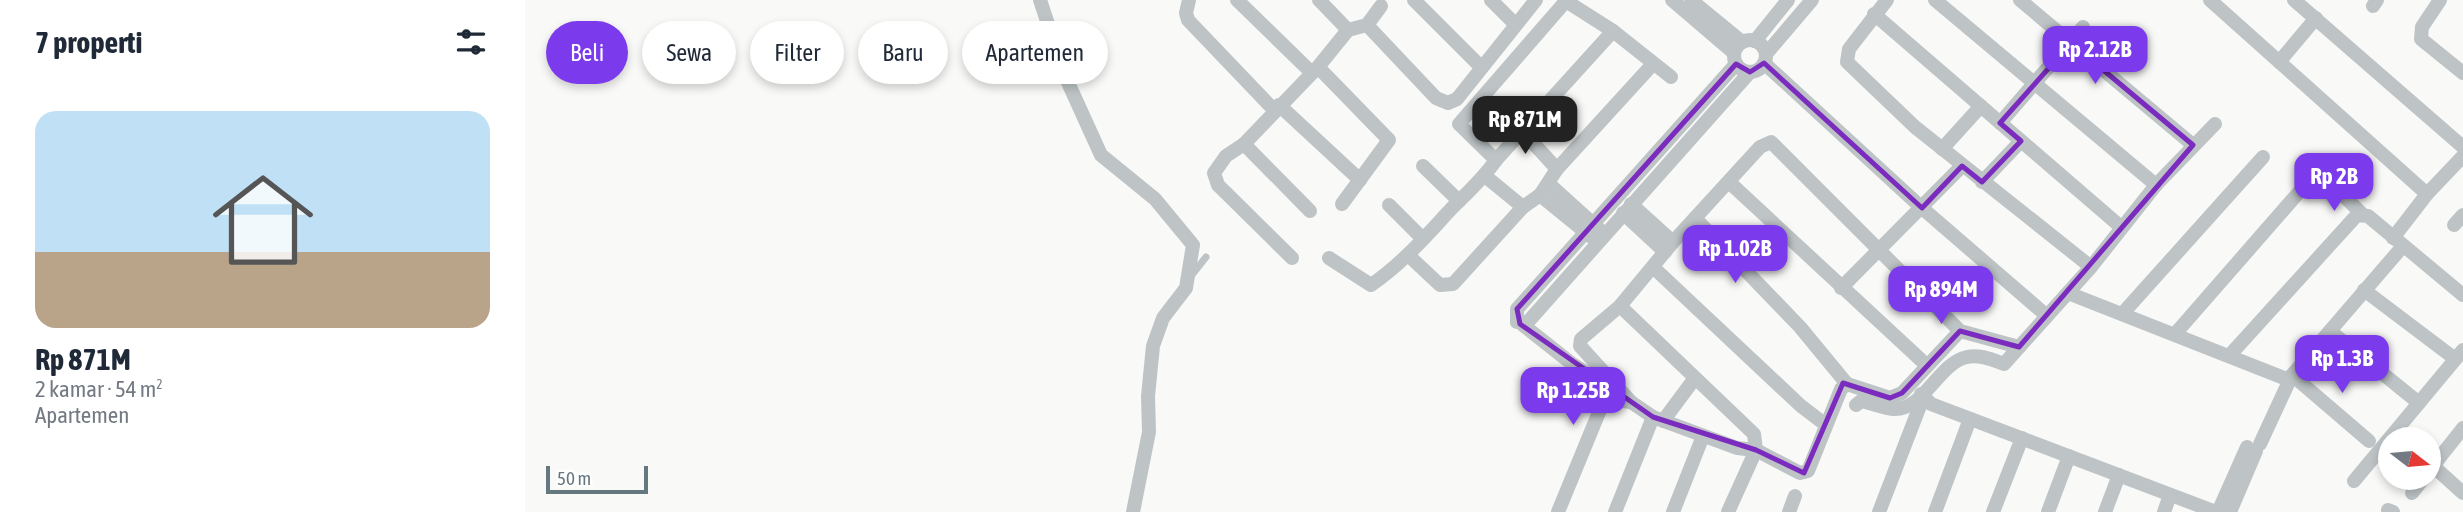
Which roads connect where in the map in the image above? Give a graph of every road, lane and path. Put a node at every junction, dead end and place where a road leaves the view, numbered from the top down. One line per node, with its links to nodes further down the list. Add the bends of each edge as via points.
1 (1040, 0): 83 (street, via 1066,78 1101,155 1155,199 1193,245)
2 (1189, 0): 38 (street, via 1188,20)
3 (1237, 0): 33 (street)
4 (1319, 0): 24 (street)
5 (1414, 0): 31 (street)
6 (1491, 0): 21 (street)
7 (1536, 0): 21 (street)
8 (1672, 0): 27 (street)
9 (1691, 0): 27 (street)
10 (1787, 0): 27 (street)
11 (1812, 0): 28 (street)
12 (1887, 0): 19 (street)
13 (1935, 0): 36 (street)
14 (2020, 0): 26 (street)
15 (2210, 0): 29 (street)
16 (2294, 0): 20 (street)
17 (2440, 0): 32 (street, via 2422,27 2421,38)
18 (1381, 6): 22 (street)
19 (1874, 14): 37 (street); 46 (street, via 1849,49 1847,62)
20 (2316, 19): 29 (street); 45 (street)
21 (1515, 24): 31 (street)
22 (1367, 25): 24 (street); 31 (street, via 1445,104 1457,99)
23 (2083, 27): 26 (street)
24 (1348, 30): 33 (street)
25 (1613, 31): 30 (street); 41 (street); 49 (street, via 1566,1 1459,124)
26 (2071, 43): 36 (street); 44 (street)
27 (1742, 50): 28 (street); 34 (street); 72 (street)
28 (1765, 58): 34 (street); 67 (street)
29 (2279, 62): 61 (street)
30 (1652, 65): 35 (street); 52 (street)
31 (1481, 68)
32 (2462, 69)
33 (1315, 70): 38 (street); 54 (street, via 1389,140)
34 (1750, 72): 66 (street)
35 (1671, 78)
36 (2036, 84): 39 (street); 57 (street)
37 (1981, 106): 39 (street); 46 (street)
38 (1277, 108): 43 (street); 54 (street)
39 (2000, 122): 42 (street)
40 (2215, 124): 44 (street)
41 (1523, 132): 49 (street); 52 (street)
42 (2021, 141): 56 (street); 71 (street)
43 (1244, 144): 68 (street); 79 (street, via 1220,164 1215,180)
44 (2193, 145): 57 (street)
45 (2463, 147)
46 (1942, 149): 51 (street)
47 (2463, 156): 61 (street)
48 (2263, 158): 89 (street)
49 (1496, 160): 53 (street)
50 (1423, 166): 62 (street)
51 (1962, 166): 56 (street); 67 (street)
52 (1557, 169): 59 (street)
53 (1485, 176): 62 (street); 65 (street)
54 (1360, 180): 63 (street)
55 (1729, 182): 70 (street); 76 (street, via 1760,147 1771,142); 84 (street)
56 (1982, 182): 81 (street)
57 (2156, 185): 71 (street)
58 (2334, 186): 69 (street)
59 (1545, 190): 65 (street); 72 (street)
60 (2300, 191): 93 (street)
61 (2427, 194): 74 (street)
62 (1459, 201): 73 (street)
63 (1342, 204)
64 (1389, 205): 73 (street)
65 (1523, 207): 77 (street, via 1450,286 1440,285)
66 (1627, 208): 72 (street); 75 (street)
67 (1921, 208): 76 (street); 90 (street)
68 (1310, 211)
69 (2362, 214): 74 (street); 96 (street, via 2352,219)
70 (1695, 218): 75 (street); 100 (street, via 1800,327)
71 (2121, 227): 81 (street)
72 (1596, 233): 102 (street, via 1523,325)
73 (1423, 239): 77 (street)
74 (2398, 242): 85 (street); 87 (street)
75 (1669, 247): 82 (street)
76 (1878, 250): 84 (street); 91 (street)
77 (1409, 256): 80 (street, via 1371,285)
78 (1206, 257): 83 (lane)
79 (1291, 258)
80 (1329, 258)
81 (2091, 267): 86 (street)
82 (1654, 268): 88 (street); 107 (street)
83 (1190, 276): 124 (street, via 1183,294 1163,317 1153,346 1149,432)
84 (1841, 288): 97 (street)
85 (2364, 290): 92 (street); 95 (street)
86 (2068, 293): 89 (street); 90 (street)
87 (2463, 295)
88 (1620, 306): 99 (street); 102 (street, via 1581,339 1580,346)
89 (2123, 313): 93 (street)
90 (2047, 316): 94 (street)
91 (1960, 331): 94 (street); 100 (street, via 1902,393 1890,398)
92 (2330, 331): 98 (street); 103 (street)
93 (2175, 334): 96 (street)
94 (2019, 347): 101 (street, via 2004,364 1979,356 1953,363)
95 (2457, 353): 103 (street)
96 (2229, 356): 98 (street)
97 (1921, 360)
98 (2290, 377): 111 (street); 112 (street)
99 (1695, 378): 105 (street); 113 (street, via 1754,434)
100 (1847, 384): 107 (street)
101 (1922, 396): 104 (street, via 1895,410 1861,401); 106 (street); 130 (street)
102 (1631, 402): 105 (street); 125 (street, via 1612,400 1601,405)
103 (2419, 403): 118 (street)
104 (1856, 405)
105 (1658, 419): 109 (street); 126 (street)
106 (1970, 419): 110 (street); 131 (street)
107 (1826, 425): 113 (street, via 1804,473)
108 (2463, 428): 115 (street)
109 (1703, 436): 113 (street); 127 (street)
110 (2022, 438): 114 (street); 132 (street)
111 (2369, 442)
112 (2254, 447): 136 (street); 137 (street)
113 (1756, 450): 128 (street)
114 (2069, 456): 116 (street); 133 (street)
115 (2441, 456)
116 (2119, 475): 122 (street); 134 (street)
117 (2441, 480): 121 (street)
118 (2354, 481)
119 (2414, 490): 120 (street)
120 (2412, 493)
121 (2463, 493)
122 (2170, 495): 135 (street); 136 (street)
123 (1795, 496): 129 (street)
124 (1133, 512)
125 (1558, 512)
126 (1615, 512)
127 (1674, 512)
128 (1728, 512)
129 (1789, 512)
130 (1878, 512)
131 (1934, 512)
132 (1993, 512)
133 (2049, 512)
134 (2105, 512)
135 (2164, 512)
136 (2217, 512)
137 (2230, 512)

